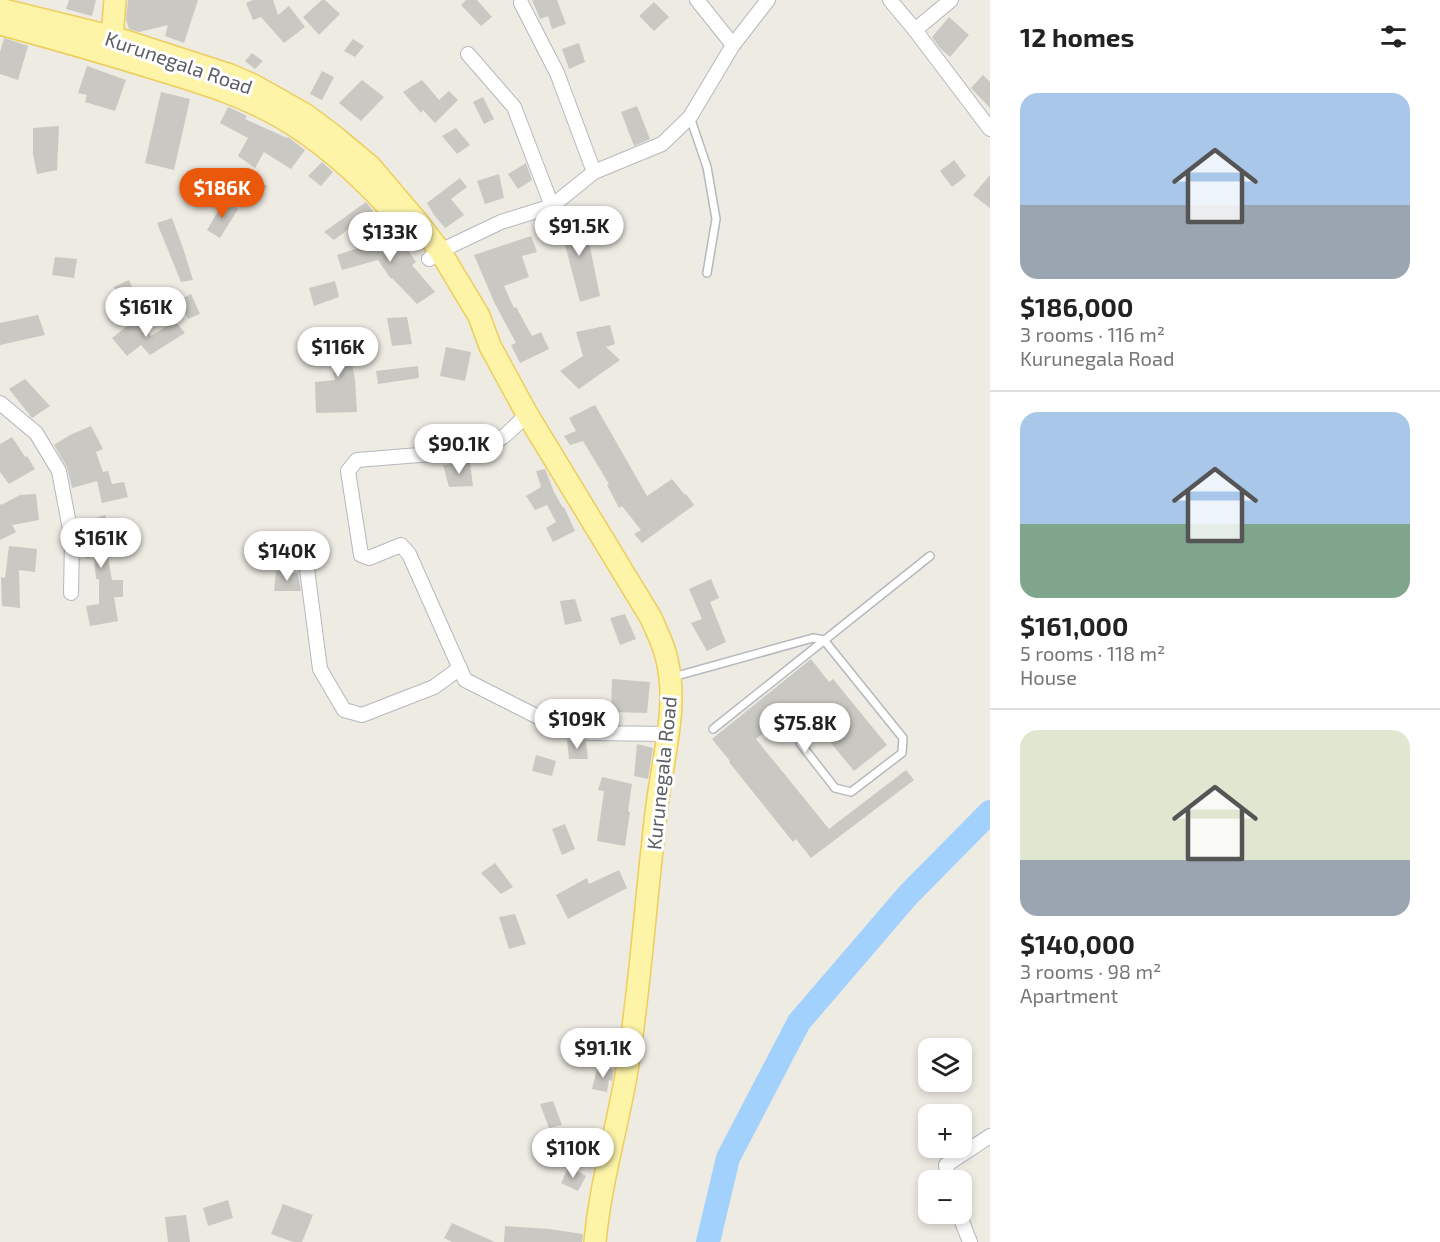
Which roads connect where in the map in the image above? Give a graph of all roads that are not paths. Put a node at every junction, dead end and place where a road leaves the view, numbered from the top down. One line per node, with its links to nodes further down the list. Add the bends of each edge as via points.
1 (115, 0): 11 (main road)
2 (697, 0): 10 (street)
3 (768, 0): 10 (street)
4 (890, 0): 9 (street)
5 (951, 0): 9 (street)
6 (520, 3): 15 (street, via 557,73)
7 (0, 9): 11 (main road, Kurunegala Road)
8 (0, 24): 11 (main road, Kurunegala Road)
9 (915, 30): 14 (street)
10 (733, 45): 13 (street)
11 (112, 46): 17 (main road, Kurunegala Road, via 230,75 306,115 370,166 416,220)
12 (468, 54): 16 (street, via 514,107)
13 (690, 117): 15 (street, via 662,144); 18 (lane, via 707,168 716,219)
14 (990, 129)
15 (594, 172): 16 (street)
16 (552, 206): 17 (street, via 501,222)
17 (434, 255): 20 (main road, Kurunegala Road)
18 (707, 273)
19 (0, 404): 23 (street, via 36,433 59,471 72,540)
20 (527, 414): 25 (street, via 510,432 486,448 357,460 348,471 361,555 369,558 401,545 409,554); 26 (main road, Kurunegala Road, via 651,618 663,645)
21 (930, 556): 24 (lane)
22 (307, 569): 25 (street, via 320,669 344,710 362,716 434,687)
23 (71, 593)
24 (824, 640): 26 (lane, via 813,638); 27 (lane); 29 (lane, via 903,738 902,753 851,792 835,788)
25 (460, 668): 28 (street, via 465,680 564,730)
26 (670, 677): 28 (main road, Kurunegala Road)
27 (713, 729)
28 (669, 734): 33 (main road, Kurunegala Road, via 626,1075)
29 (800, 743)
30 (990, 1136): 31 (street, via 946,1165)
31 (947, 1170)
32 (962, 1224): 34 (street)
33 (595, 1242)
34 (970, 1242)

